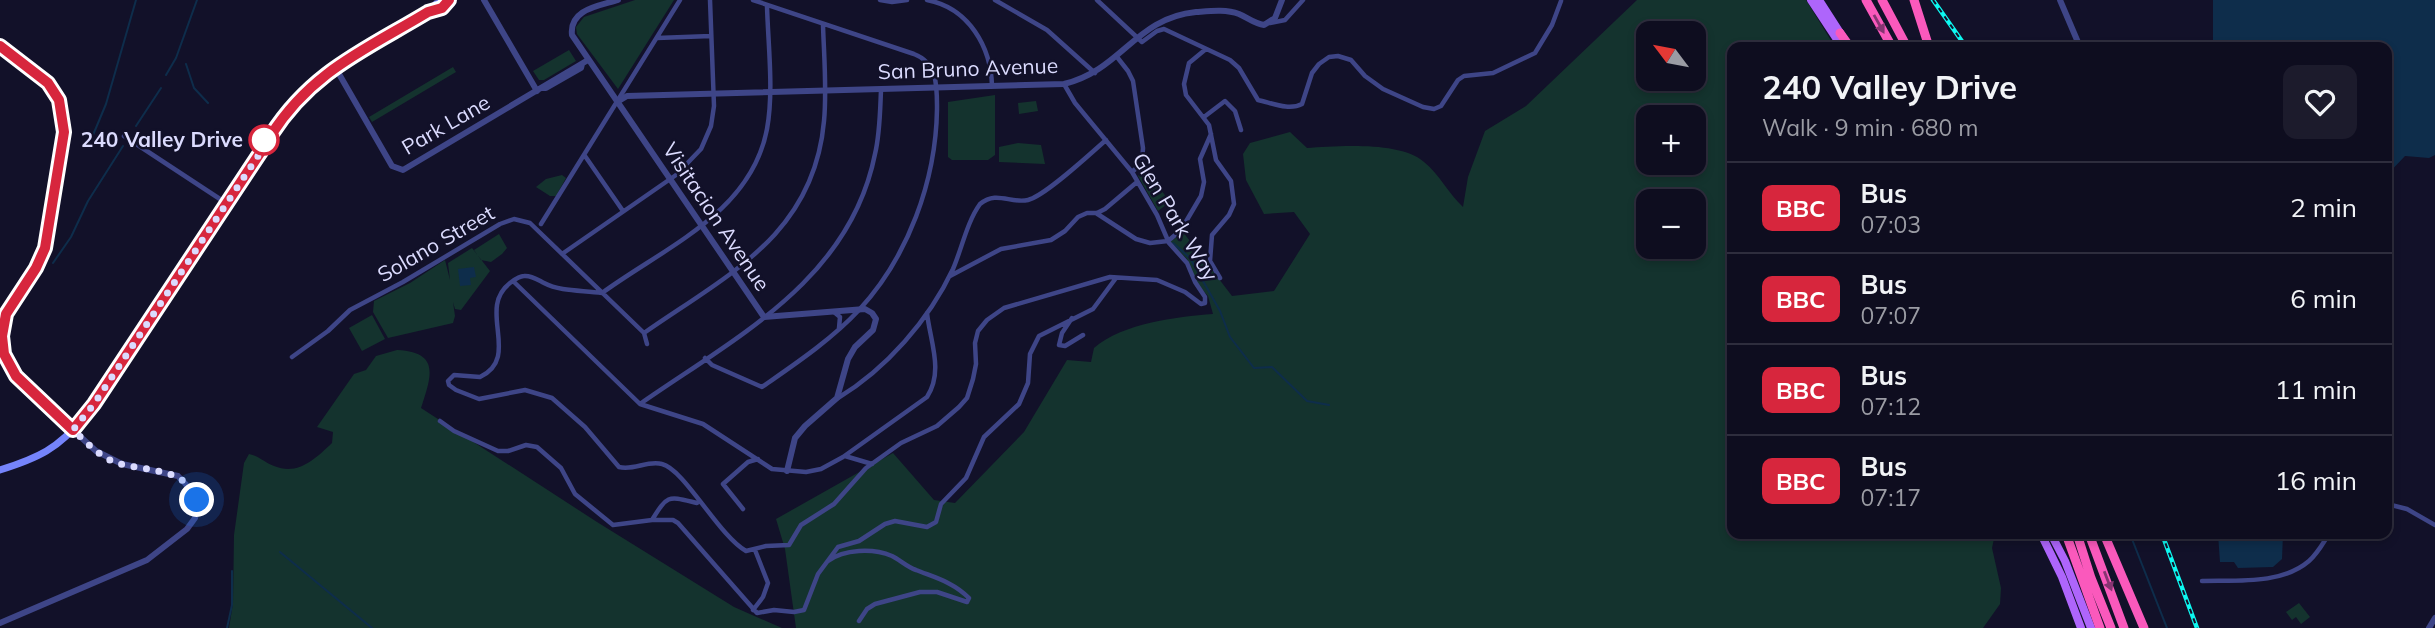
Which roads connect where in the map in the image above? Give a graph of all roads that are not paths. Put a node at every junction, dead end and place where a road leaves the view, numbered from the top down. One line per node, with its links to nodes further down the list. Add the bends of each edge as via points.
1 (484, 0): 43 (street)
2 (618, 0): 37 (street, Visitacion Avenue, via 573,21 572,34)
3 (680, 0): 26 (street)
4 (710, 0): 25 (street)
5 (753, 0): 21 (street)
6 (880, 0): 7 (street)
7 (907, 0)
8 (926, 0): 41 (street, via 951,10 975,30 990,62)
9 (1097, 0): 27 (street)
10 (1282, 0): 22 (street)
11 (1303, 0): 22 (street, via 1285,20)
12 (1811, 0): 28 (main road)
13 (1819, 0): 24 (main road)
14 (1866, 0): 30 (highway, one-way to 30)
15 (1882, 0): 31 (highway)
16 (1914, 0): 32 (highway)
17 (2060, 0): 33 (street)
18 (448, 1): 38 (main road)
19 (999, 1): 39 (street, via 1047,30)
20 (1561, 1): 35 (street, via 1535,53 1493,73 1464,76 1434,109 1383,89 1351,60 1338,56 1319,64 1298,107 1258,100 1239,68)
21 (767, 6): 23 (street); 46 (street)
22 (1269, 23): 27 (street, San Bruno Avenue, via 1259,24 1228,12 1193,12 1152,26)
23 (823, 25): 42 (street, via 920,56 933,69); 45 (street)
24 (1840, 33): 29 (highway)
25 (711, 36): 26 (street); 47 (street)
26 (657, 38): 48 (street)
27 (1136, 38): 35 (street, via 1142,42 1164,29); 36 (street, San Bruno Avenue)
28 (1839, 42)
29 (1846, 42)
30 (1889, 42)
31 (1904, 42)
32 (1928, 42)
33 (2078, 42)
34 (0, 46): 83 (street, via 48,83 59,100 64,132 45,248 10,305)
35 (1206, 50): 49 (street, via 1189,63 1184,84 1186,95)
36 (1117, 57): 39 (street, San Bruno Avenue); 55 (street, via 1132,78 1143,148 1143,161)
37 (585, 62): 43 (street, Park Lane); 48 (street, Visitacion Avenue)
38 (335, 67): 43 (street, Park Lane, via 392,166 399,170); 58 (main road, via 305,91 266,137)
39 (1095, 73): 40 (street, San Bruno Avenue)
40 (1064, 84): 41 (street, San Bruno Avenue); 53 (street, Glen Park Way)
41 (992, 86): 42 (street, San Bruno Avenue)
42 (936, 88): 44 (street, San Bruno Avenue); 74 (street, via 934,149 920,205 894,261)
43 (540, 90)
44 (881, 90): 45 (street, San Bruno Avenue); 73 (street, via 875,155 859,206 826,260)
45 (824, 91): 46 (street, San Bruno Avenue); 65 (street, via 820,151 803,194 772,239)
46 (769, 93): 47 (street, San Bruno Avenue); 62 (street, via 767,129 754,169 731,201)
47 (713, 94): 48 (street, San Bruno Avenue, via 627,96); 56 (street, via 711,126 701,149)
48 (617, 102): 54 (street); 56 (street, Visitacion Avenue)
49 (1204, 117): 50 (street, via 1225,101 1236,111); 51 (street)
50 (1241, 130)
51 (1211, 134): 63 (street, via 1200,159 1201,196 1181,230); 68 (street, via 1234,204 1212,235 1210,261)
52 (124, 136): 58 (street)
53 (1106, 140): 55 (street, Glen Park Way); 66 (street, via 1031,199 994,197 980,204)
54 (585, 156): 59 (street); 61 (street)
55 (1132, 172): 57 (street, Glen Park Way)
56 (669, 179): 59 (street); 62 (street, Visitacion Avenue)
57 (1138, 182): 60 (street); 63 (street, Glen Park Way)
58 (226, 204): 90 (main road)
59 (623, 211): 64 (street)
60 (1096, 213): 63 (street, via 1136,239); 66 (street, via 1080,215 1049,240 1001,249)
61 (541, 224)
62 (701, 225): 65 (street, Visitacion Avenue); 72 (street)
63 (1168, 241): 67 (street, Glen Park Way, via 1187,262 1206,302 1201,304 1157,280)
64 (562, 254): 70 (street, Solano Street); 85 (street, Solano Street, via 530,223 506,221 350,310)
65 (732, 272): 78 (street, Visitacion Avenue); 81 (street)
66 (949, 276): 76 (street)
67 (1116, 278): 79 (street, via 1093,309); 95 (street, via 1016,303 995,314 977,335 976,370 964,401 937,426)
68 (1220, 278)
69 (513, 281): 71 (street, via 526,275 548,285); 88 (street); 98 (street, via 501,292 496,306 497,363 480,377 454,375 449,385 482,399 519,390 548,395 577,419 616,466 668,466)
70 (588, 281): 71 (street); 72 (street, Solano Street)
71 (584, 291): 72 (street)
72 (602, 293): 81 (street, Solano Street)
73 (778, 307): 77 (street); 78 (street)
74 (859, 310): 75 (street, Visitacion Avenue); 80 (street); 87 (street, via 872,313 875,326 848,359)
75 (833, 312): 77 (street, Visitacion Avenue); 80 (street, via 841,320)
76 (927, 313): 87 (street, via 887,359); 92 (street, via 936,367 929,395)
77 (784, 315): 78 (street, Visitacion Avenue)
78 (764, 317): 86 (street)
79 (1073, 317): 82 (street, via 1059,345); 112 (street, via 1044,332 1034,343 1028,383 1019,404 984,437 966,478 941,504 936,522 927,527 895,521 885,524 859,541 838,547)
80 (838, 330): 86 (street, via 760,387)
81 (644, 332): 84 (street)
82 (1083, 335)
83 (1, 336): 90 (street, via 16,376)
84 (647, 344)
85 (292, 357)
86 (705, 358): 88 (street)
87 (837, 398): 97 (street, via 799,432)
88 (640, 404): 91 (street, via 703,424)
89 (440, 421): 101 (street, via 495,450 537,447 561,468 576,494 610,524)
90 (73, 430): 96 (main road, via 45,453); 117 (street, via 110,460 182,479 197,500 195,518 180,537 147,560)
91 (748, 452): 93 (street); 94 (street)
92 (845, 456): 95 (street); 97 (street, via 814,471)
93 (758, 459): 94 (street); 97 (street, via 772,469)
94 (748, 462): 100 (street, via 723,484)
95 (872, 464): 111 (street, via 834,504 801,525 789,545)
96 (0, 471)
97 (786, 471)
98 (700, 501): 101 (street, via 669,498); 111 (street, via 738,546)
99 (2392, 505): 102 (street)
100 (743, 509)
101 (652, 520): 114 (street, via 678,523)
102 (2435, 525)
103 (2043, 539): 118 (main road)
104 (2054, 539): 119 (main road)
105 (2068, 539): 120 (highway)
106 (2078, 539): 121 (highway)
107 (2091, 539): 122 (highway, one-way to 122)
108 (2106, 539): 123 (highway)
109 (2106, 539): 124 (highway)
110 (2325, 539): 113 (street, via 2310,560 2287,573)
111 (755, 550): 114 (street, via 768,583)
112 (822, 566): 114 (street, via 804,610 762,614); 116 (street, via 843,552 887,554 945,580 969,598 937,592 881,601)
113 (2202, 581)
114 (753, 610)
115 (2435, 618): 125 (street)
116 (859, 621)
117 (0, 623)
118 (2081, 628)
119 (2091, 628)
120 (2100, 628)
121 (2111, 628)
122 (2124, 628)
123 (2138, 628)
124 (2144, 628)
125 (2429, 628)

